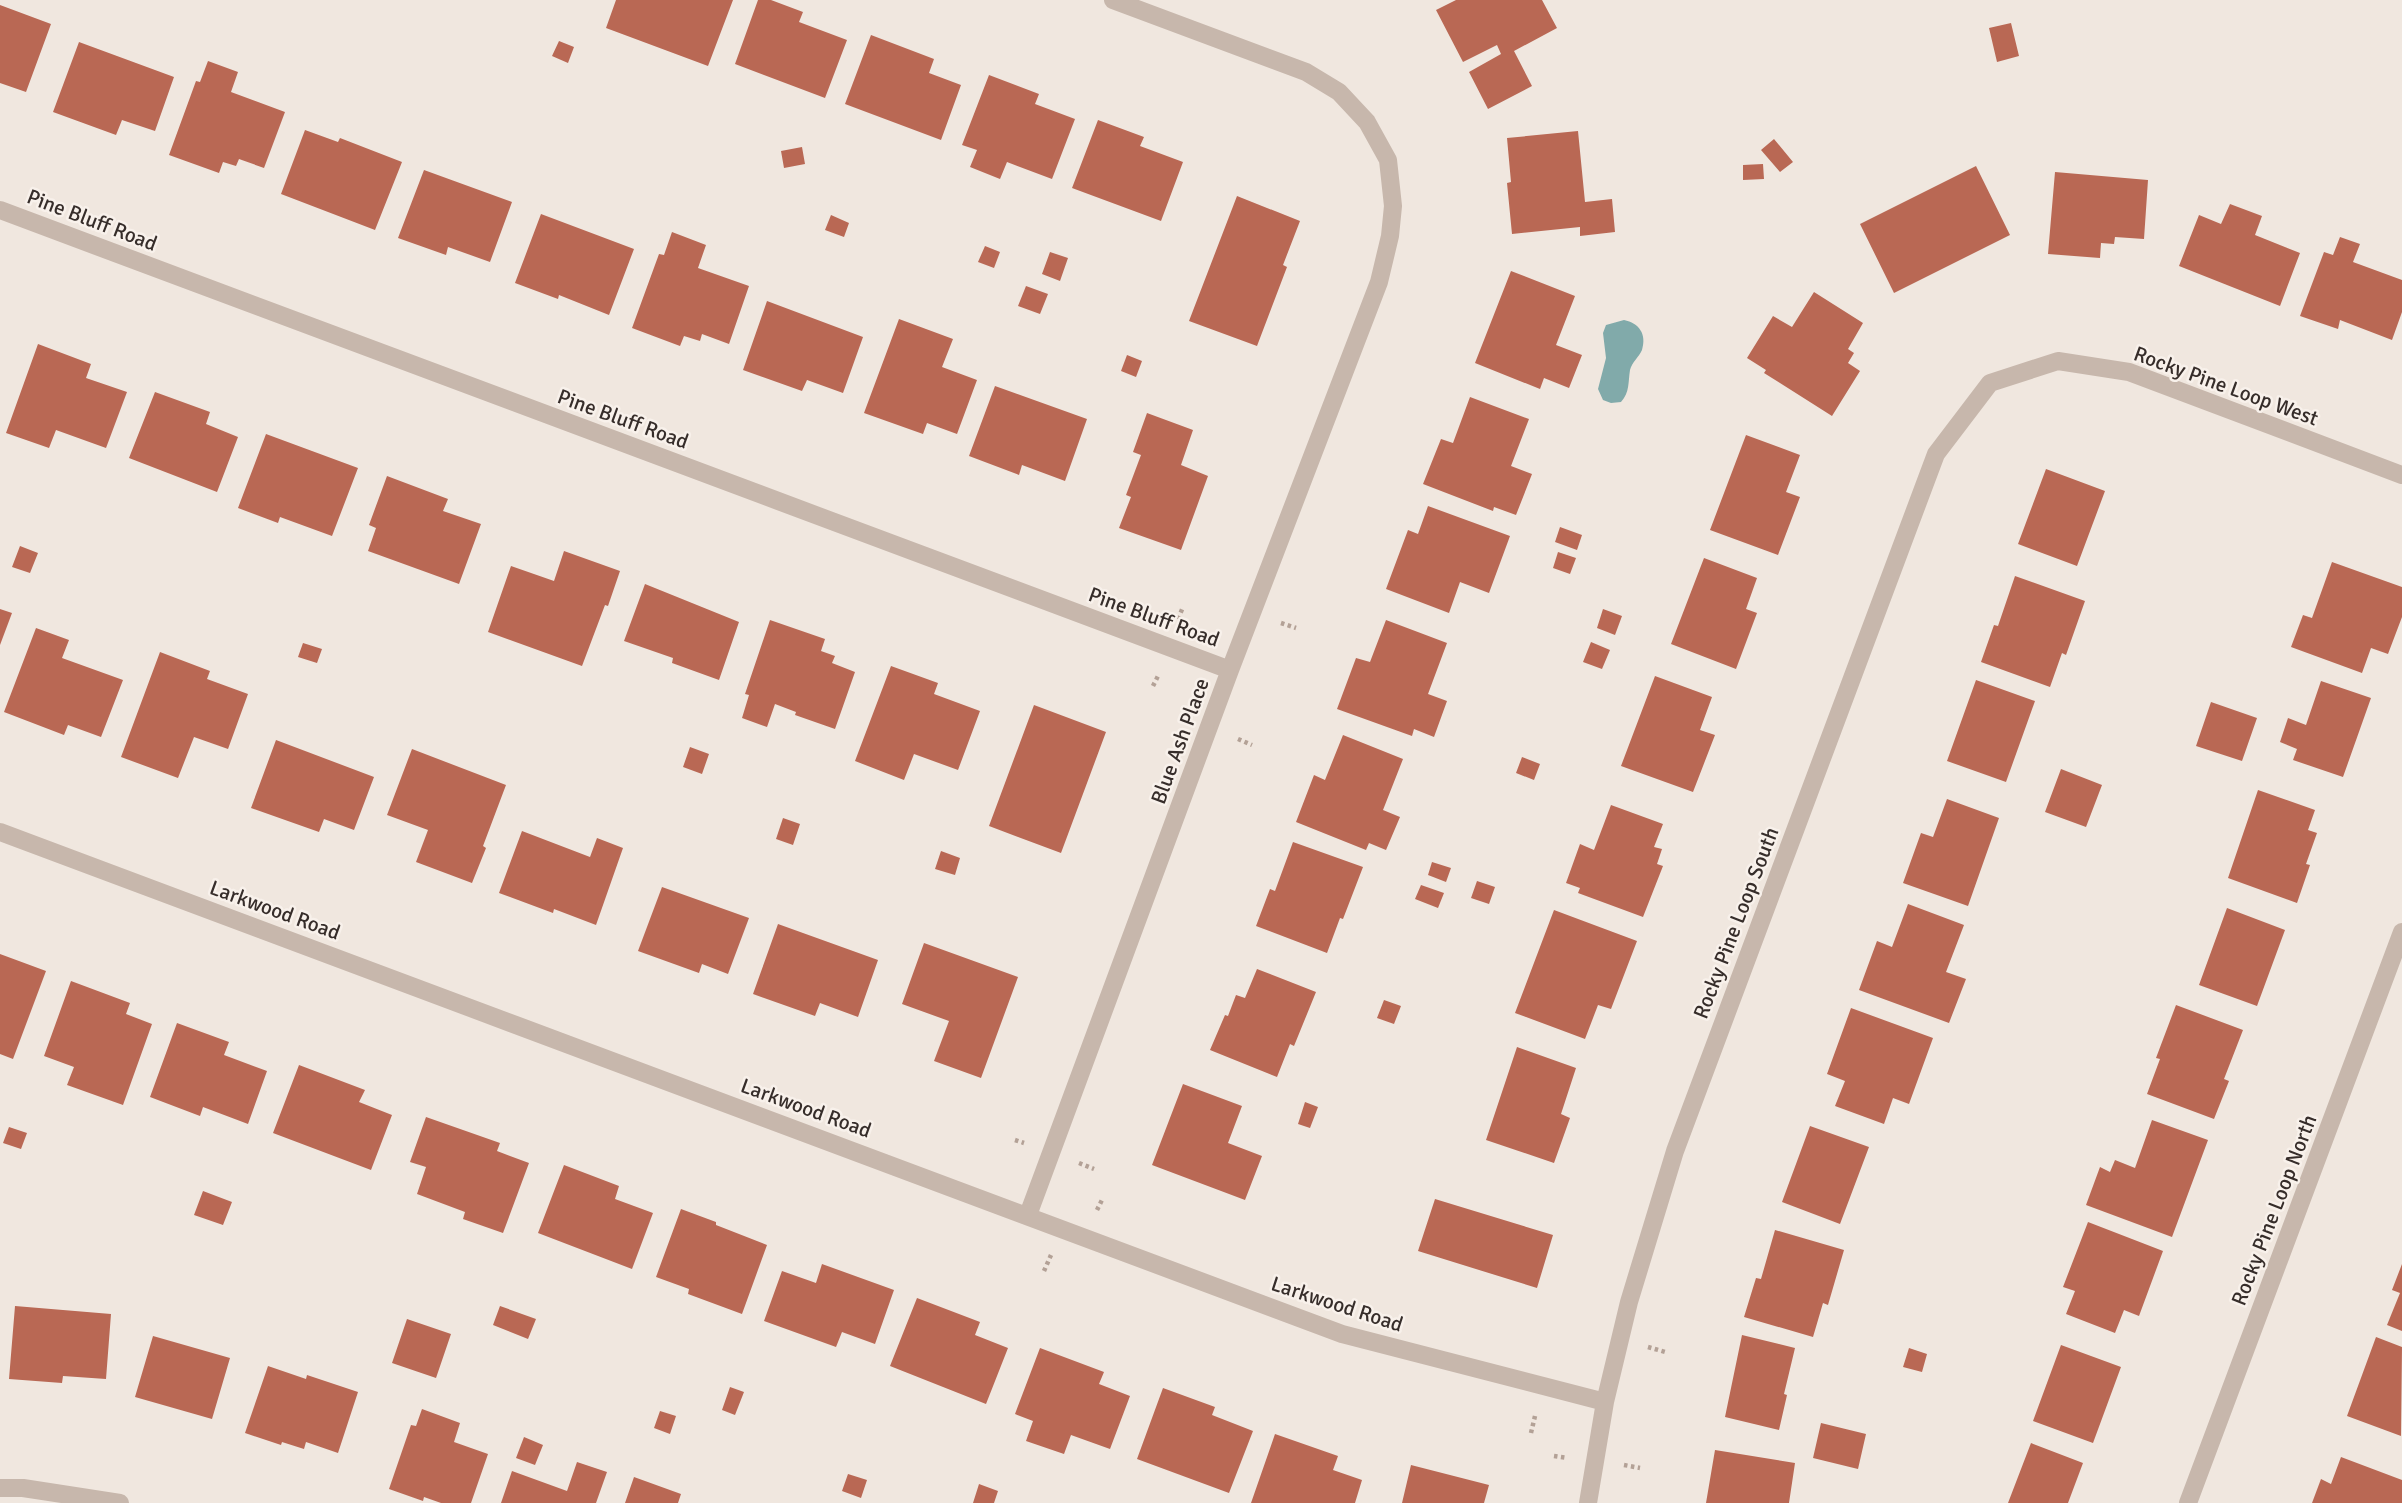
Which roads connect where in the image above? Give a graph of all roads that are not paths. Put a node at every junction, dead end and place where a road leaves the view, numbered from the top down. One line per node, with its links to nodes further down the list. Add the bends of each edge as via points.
1 (1114, 0): 5 (street, Blue Ash Place, via 1306,72 1339,92 1367,122 1388,160 1393,206 1379,282)
2 (0, 210): 5 (street, Pine Bluff Road)
3 (1990, 383): 4 (street, Rocky Pine Loop West, via 2058,361 2129,372); 9 (street, Rocky Pine Loop South, via 1936,454 1675,1151 1629,1302)
4 (2402, 475)
5 (1230, 670): 8 (street, Blue Ash Place)
6 (0, 832): 8 (street, Larkwood Road)
7 (2402, 932): 13 (street, Rocky Pine Loop North)
8 (1028, 1215): 9 (street, Larkwood Road, via 1342,1334)
9 (1605, 1402): 12 (street, Rocky Pine Loop South)
10 (0, 1488): 11 (street)
11 (120, 1503)
12 (1588, 1503)
13 (2188, 1503)

